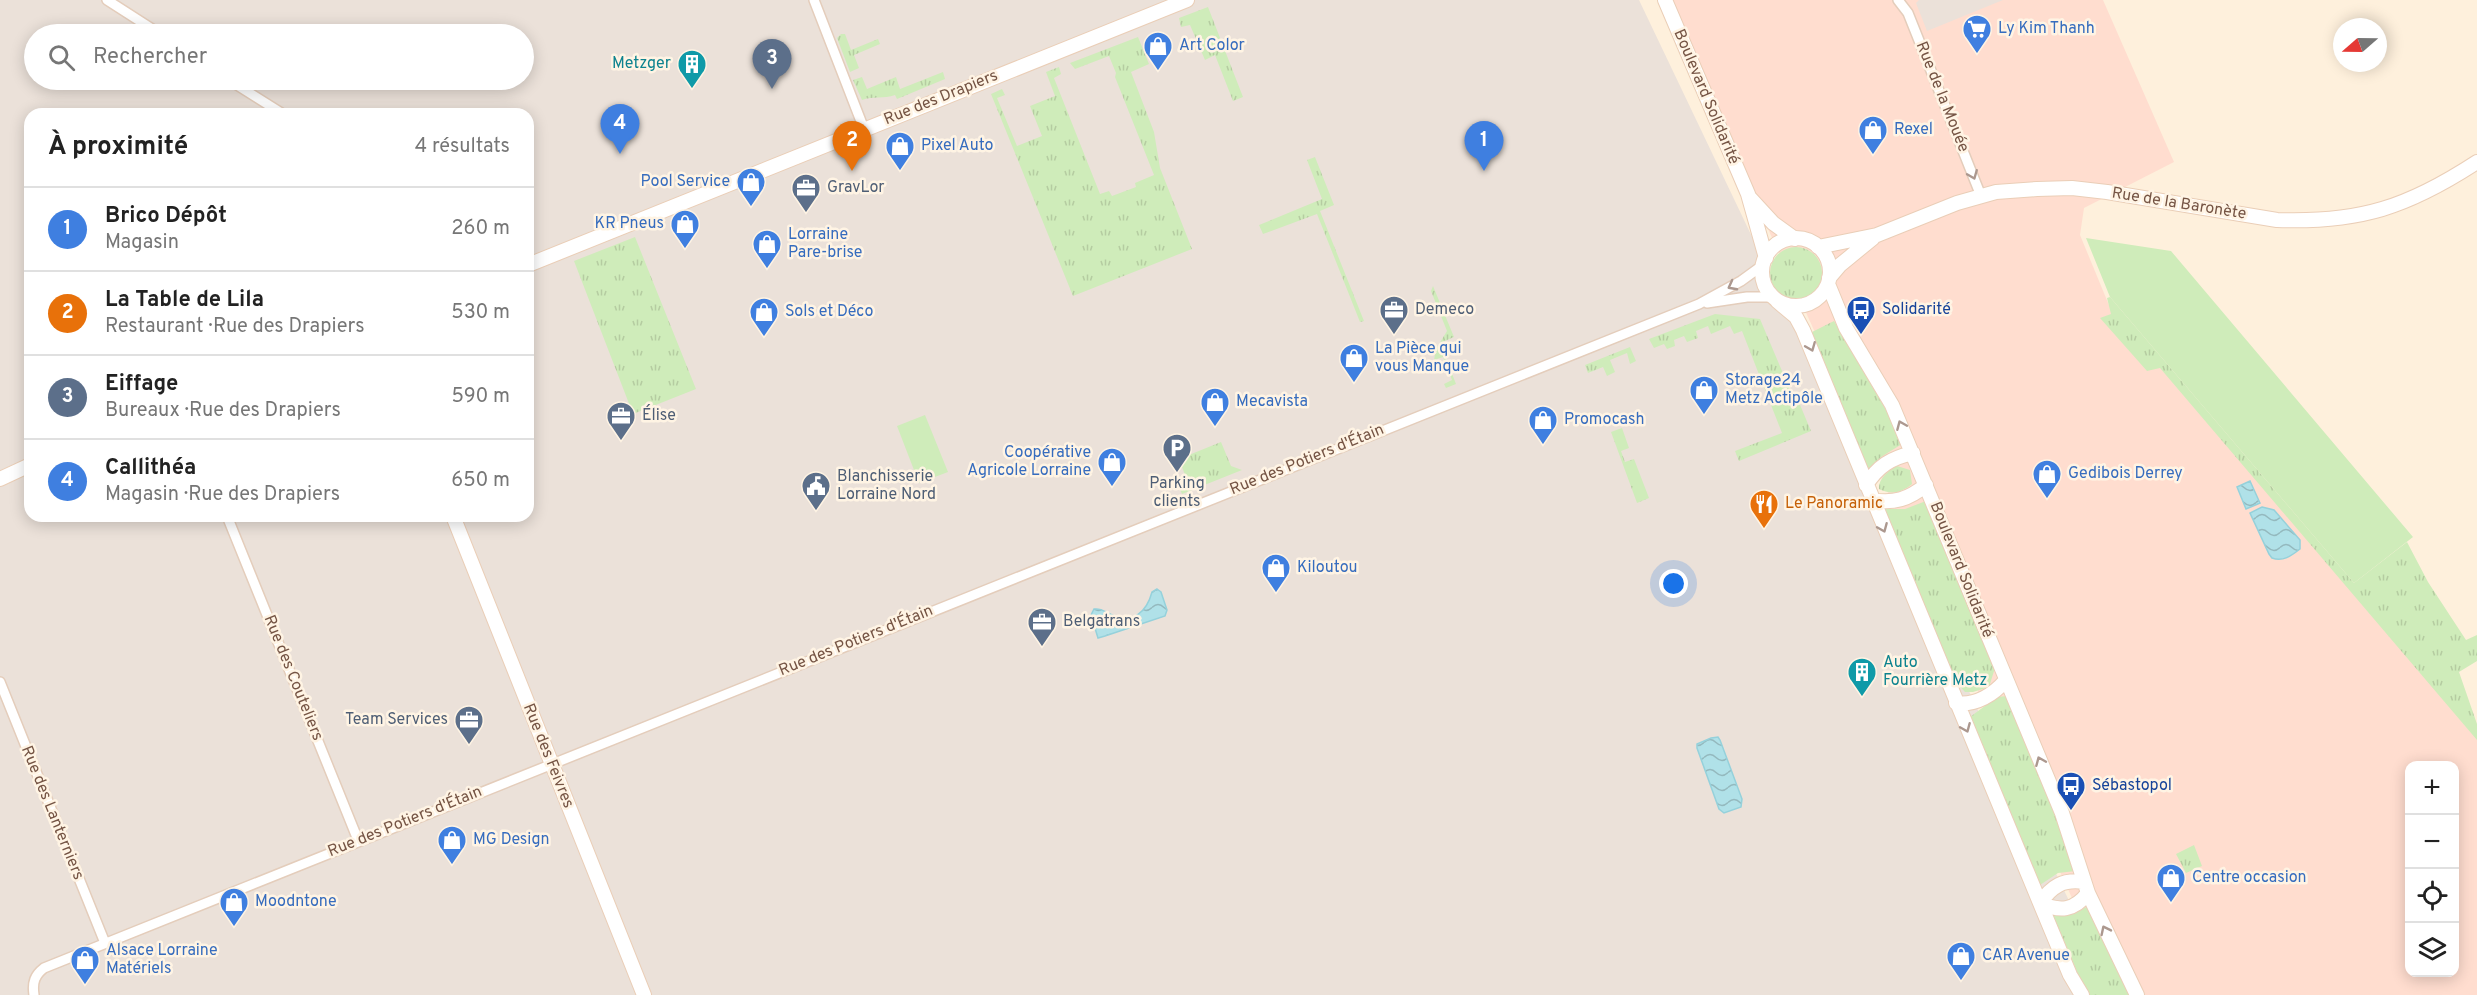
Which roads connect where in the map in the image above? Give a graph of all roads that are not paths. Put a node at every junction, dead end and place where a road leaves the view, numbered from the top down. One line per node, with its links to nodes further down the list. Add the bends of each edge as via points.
1 (107, 0): 6 (street)
2 (814, 0): 9 (street)
3 (1188, 0): 9 (main road, Rue des Drapiers)
4 (1665, 0): 11 (main road, Boulevard Solidarité)
5 (1898, 0): 12 (street, Rue de la Mouée, one-way to 12, via 1908,13)
6 (144, 24)
7 (245, 90): 8 (street)
8 (273, 108)
9 (864, 129): 17 (main road, Rue des Drapiers)
10 (2477, 162): 12 (main road, Rue de la Baronète, via 2398,205 2367,214 2324,219 2277,220 2072,188 2010,190)
11 (1748, 194): 14 (main road, Boulevard Solidarité, via 1773,223); 16 (main road, Boulevard Solidarité)
12 (1981, 196): 13 (main road, Rue de la Baronète)
13 (1876, 235): 15 (main road, Rue de la Baronète); 18 (main road, Rue de la Baronète, via 1840,265)
14 (1795, 239): 15 (main road); 16 (main road, via 1780,243)
15 (1818, 247): 18 (main road, via 1829,264)
16 (1764, 261): 19 (main road, via 1764,282); 20 (street, Rue des Potiers d'Étain, one-way to 20, via 1739,283)
17 (534, 263)
18 (1828, 281): 19 (main road, via 1817,299 1807,304 1789,305); 21 (main road, Boulevard Solidarité, one-way to 18, via 1889,398 1838,313)
19 (1775, 299): 20 (street, Rue des Potiers d'Étain, via 1747,297); 24 (main road, one-way to 24, via 1796,317 1803,330)
20 (1699, 304): 32 (street, Rue des Potiers d'Étain)
21 (1913, 453): 24 (main road, via 1881,465); 25 (main road, Boulevard Solidarité)
22 (24, 468): 23 (main road)
23 (0, 479)
24 (1866, 485): 26 (main road)
25 (1926, 485): 26 (main road, via 1912,496 1896,501); 29 (main road, Boulevard Solidarité)
26 (1871, 500): 31 (main road, one-way to 31)
27 (229, 522): 33 (street, Rue des Couteliers)
28 (455, 522): 32 (main road, Rue des Feivres)
29 (2006, 680): 31 (main road, via 1981,700 1965,705); 34 (main road, Boulevard Solidarité, one-way to 29, via 2062,813)
30 (0, 682): 36 (street, Rue des Lanterniers)
31 (1956, 703): 35 (main road, one-way to 35)
32 (551, 763): 33 (street, Rue des Potiers d'Étain); 38 (main road, Rue des Feivres)
33 (358, 840): 36 (street, Rue des Potiers d'Étain)
34 (2086, 888): 35 (main road, via 2064,882 2054,886); 35 (main road, via 2081,903 2066,909); 40 (main road, Boulevard Solidarité, one-way to 34)
35 (2040, 903): 39 (main road)
36 (105, 943): 37 (street, Rue des Potiers d'Étain, via 44,968 36,974)
37 (34, 995)
38 (644, 995)
39 (2082, 995)
40 (2137, 995)

